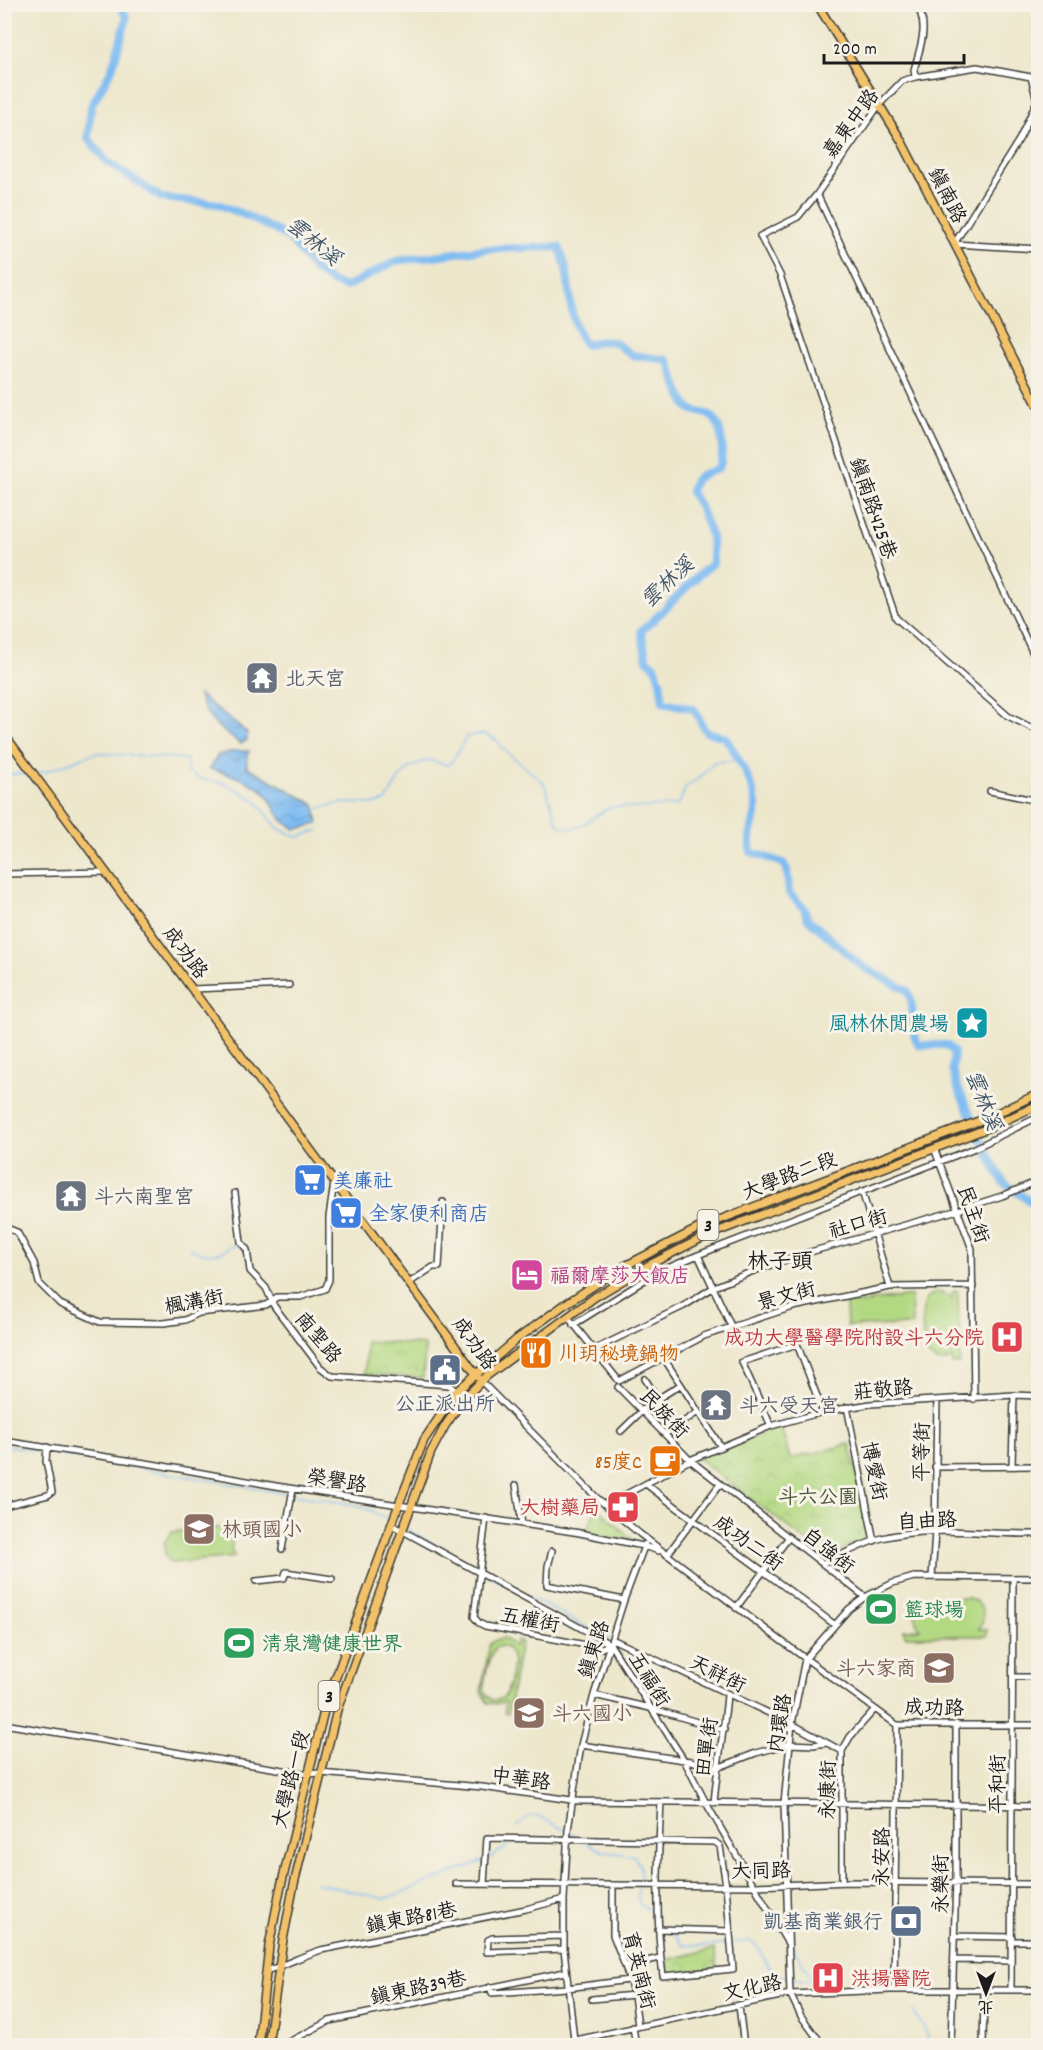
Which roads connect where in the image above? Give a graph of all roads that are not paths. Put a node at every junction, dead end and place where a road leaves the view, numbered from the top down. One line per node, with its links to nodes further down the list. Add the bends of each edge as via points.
1 (817, 4): 5 (main road, 鎮南路)
2 (916, 4): 3 (street, via 924,32)
3 (915, 77): 4 (street, 嘉東中路, via 977,67 1031,77); 5 (street, 嘉東中路, via 902,81)
4 (1038, 101): 8 (street, via 1020,138)
5 (879, 105): 6 (street, 嘉東中路); 8 (main road, 鎮南路)
6 (817, 194): 7 (street, 嘉東中路, via 798,217); 11 (street)
7 (760, 236): 12 (street, 鎮南路425巷, via 780,275 896,618 1008,716)
8 (954, 243): 9 (street); 10 (main road, 鎮南路)
9 (1038, 249)
10 (1038, 406)
11 (1038, 664)
12 (1038, 731)
13 (4, 734): 16 (main road, 成功路)
14 (990, 791): 15 (street)
15 (1038, 801)
16 (105, 872): 17 (street); 19 (main road, 成功路)
17 (4, 874)
18 (289, 985): 19 (street)
19 (193, 989): 28 (main road, 成功路)
20 (1038, 1094): 24 (main road, 大學路二段 / 3, via 967,1126)
21 (1038, 1105): 23 (main road, 大學路二段 / 3)
22 (1038, 1117): 25 (street, 大學路二段)
23 (934, 1149): 25 (street, 民主街); 26 (main road, 大學路二段 / 3)
24 (875, 1160): 26 (main road); 35 (main road, 大學路二段 / 3, via 701,1227)
25 (940, 1162): 29 (street, 大學路二段); 32 (street, 民主街)
26 (879, 1170): 36 (main road, 大學路二段 / 3, via 706,1236)
27 (1038, 1181): 32 (street, 社口街)
28 (334, 1183): 38 (main road, 成功路); 42 (street, 楓溝街, via 329,1217 329,1280 325,1289 300,1297 285,1295)
29 (862, 1191): 34 (street); 37 (street, 大學路二段)
30 (235, 1193): 42 (street, 南聖路, via 241,1242 247,1250 250,1271)
31 (443, 1202): 38 (street, via 439,1268 432,1267)
32 (958, 1210): 34 (street, 社口街); 39 (street, 民主街, via 972,1249)
33 (4, 1227): 42 (street, 楓溝街, via 16,1232 34,1263 39,1283 60,1304 100,1322 174,1322 199,1313 266,1305)
34 (875, 1234): 40 (street, 社口街, via 803,1254); 41 (street)
35 (666, 1245): 36 (main road); 48 (main road, 大學路二段 / 3, via 619,1269 564,1305)
36 (672, 1254): 43 (main road, 大學路二段 / 3, via 595,1297)
37 (698, 1255): 40 (street); 44 (street, 大學路二段, via 656,1273)
38 (409, 1283): 48 (main road, 成功路)
39 (973, 1286): 41 (street, 景文街); 58 (street, 民主街)
40 (714, 1287): 45 (street); 46 (street, 社口街)
41 (890, 1287): 45 (street, 景文街, via 793,1307)
42 (271, 1299): 53 (street, 南聖路, via 320,1367 332,1376 449,1385)
43 (568, 1317): 44 (street, 民族街); 50 (main road, 大學路二段 / 3)
44 (573, 1325): 46 (street, 民族街)
45 (731, 1326): 51 (street, 景文街, via 705,1336)
46 (593, 1350): 51 (street, 民族街)
47 (667, 1363): 52 (street, 民族街)
48 (476, 1374): 50 (main road, 成功路); 53 (main road, 大學路一段 / 3)
49 (645, 1379): 57 (street)
50 (481, 1381): 56 (main road, 大學路一段 / 3); 79 (street, 成功路)
51 (619, 1384): 61 (street, 民族街)
52 (680, 1385): 57 (street); 62 (street, 民族街)
53 (457, 1391): 56 (street, 南聖路); 78 (main road, 大學路一段 / 3, via 424,1440)
54 (1014, 1395): 55 (street, 莊敬路); 58 (street, 莊敬路); 71 (street)
55 (1038, 1396)
56 (464, 1398): 81 (main road, 大學路一段 / 3, via 431,1452)
57 (658, 1399): 61 (street)
58 (974, 1399): 59 (street, 莊敬路)
59 (937, 1400): 60 (street, 莊敬路); 73 (street, 平等街)
60 (847, 1407): 63 (street, 莊敬路); 90 (street, 博愛街)
61 (641, 1411): 65 (street); 66 (street, 民族街)
62 (698, 1412): 66 (street); 69 (street, 民族街)
63 (823, 1412): 64 (street, 莊敬路); 64 (street, via 797,1344 742,1362)
64 (771, 1426): 69 (street, 莊敬路)
65 (621, 1431)
66 (665, 1434): 70 (street, 民族街)
67 (4, 1441): 68 (street, 榮譽路)
68 (47, 1447): 77 (street, 榮譽路); 80 (street, via 52,1492)
69 (721, 1447): 70 (street, 莊敬路)
70 (690, 1460): 74 (street, 莊敬路); 75 (street, 自強街)
71 (1012, 1465): 72 (street); 73 (street)
72 (1038, 1466)
73 (935, 1467): 87 (street, 平等街)
74 (646, 1484): 79 (street, 莊敬路); 83 (street, 成功二街)
75 (720, 1484): 83 (street); 89 (street, 自強街)
76 (516, 1485): 84 (street)
77 (293, 1489): 78 (street, 榮譽路); 92 (street)
78 (399, 1504): 81 (street, 榮譽路); 85 (main road, 大學路一段 / 3)
79 (606, 1505): 91 (street, 成功路)
80 (4, 1506)
81 (410, 1506): 82 (street, 榮譽路); 86 (main road, 大學路一段 / 3)
82 (486, 1518): 84 (street, 榮譽路); 97 (street, 五權街)
83 (693, 1521): 94 (street); 96 (street, 成功二街)
84 (522, 1524): 91 (street, 榮譽路)
85 (392, 1525): 86 (street, 五福街); 129 (main road, 大學路一段 / 3, via 326,1707)
86 (402, 1531): 97 (street, 五福街); 128 (main road, 大學路一段 / 3, via 337,1710)
87 (935, 1532): 88 (street, 自由路); 90 (street, 自由路); 98 (street, 平等街)
88 (1038, 1534)
89 (789, 1537): 95 (street, 自強街); 96 (street)
90 (874, 1541): 95 (street, 自由路)
91 (645, 1543): 94 (street, 成功路); 104 (street, 鎮東路)
92 (282, 1549)
93 (552, 1551): 104 (street, via 547,1585)
94 (666, 1554): 105 (street, 成功路)
95 (823, 1563): 103 (street, 自強街)
96 (764, 1570): 105 (street); 106 (street, 成功二街)
97 (479, 1572): 107 (street, 五福街); 107 (street, 五權街, via 474,1617 479,1623 602,1648)
98 (932, 1577): 99 (street); 103 (street, via 893,1583)
99 (1013, 1578): 100 (street); 109 (street, 平和街)
100 (1038, 1578)
101 (332, 1579): 102 (street, via 286,1572 284,1578)
102 (256, 1581)
103 (865, 1597): 106 (street)
104 (624, 1600): 107 (street, 鎮東路)
105 (736, 1608): 108 (street, 成功路)
106 (835, 1625): 108 (street)
107 (611, 1642): 111 (street, 鎮東路); 112 (street, 天祥街); 113 (street, 五福街)
108 (805, 1659): 114 (street, 成功路); 116 (street, 內環路)
109 (1012, 1677): 110 (street); 119 (street, 平和街)
110 (1038, 1677)
111 (594, 1695): 113 (street); 124 (street, 鎮東路)
112 (727, 1695): 116 (street, 天祥街); 121 (street, 田單街)
113 (653, 1709): 121 (street); 126 (street, 五福街)
114 (875, 1709): 118 (street, 成功路); 125 (street, 永康街)
115 (4, 1724): 129 (street, 中華路)
116 (792, 1724): 122 (street, 天祥街); 123 (street, 內環路)
117 (956, 1724): 118 (street, 成功路); 119 (street, 成功路); 136 (street, 永樂街)
118 (897, 1725): 135 (street, 永安路)
119 (1012, 1725): 120 (street, 成功路); 137 (street, 平和街)
120 (1038, 1725)
121 (724, 1730): 127 (street, 田單街)
122 (827, 1743): 123 (street); 125 (street, 天祥街)
123 (789, 1744): 127 (street); 133 (street, 內環路)
124 (581, 1745): 126 (street); 130 (street, 鎮東路)
125 (843, 1751): 134 (street, 永康街)
126 (687, 1761): 127 (street); 132 (street, 五福街)
127 (717, 1768): 132 (street, 田單街)
128 (320, 1773): 129 (street, 中華路); 130 (street, 中華路, via 482,1787); 167 (main road, 大學路一段 / 3)
129 (308, 1774): 168 (main road, 大學路一段 / 3, via 280,1890)
130 (573, 1800): 131 (street, 中華路); 139 (street, 鎮東路)
131 (661, 1802): 132 (street, 中華路); 140 (street)
132 (710, 1803): 133 (street, 中華路); 153 (street, 五福街)
133 (784, 1803): 134 (street, 中華路); 150 (street, 內環路)
134 (842, 1803): 135 (street, 中華路); 141 (street, 永康街)
135 (897, 1804): 136 (street, 中華路); 142 (street, 永安路)
136 (956, 1804): 137 (street, 中華路); 143 (street, 永樂街)
137 (1012, 1806): 138 (street, 中華路); 146 (street, 平和街)
138 (1038, 1806)
139 (567, 1835): 140 (street, via 580,1840); 145 (street, via 487,1838); 148 (street, 鎮東路)
140 (659, 1843): 151 (street); 152 (street, via 718,1844)
141 (842, 1882): 142 (street, 大同路); 150 (street, 大同路)
142 (895, 1882): 143 (street, 大同路); 173 (street, 永安路)
143 (956, 1883): 146 (street, 大同路); 158 (street, 永樂街)
144 (456, 1884): 145 (street, 大同路)
145 (484, 1884): 148 (street, 大同路)
146 (1012, 1884): 147 (street, 大同路); 160 (street, 平和街)
147 (1038, 1884)
148 (564, 1885): 149 (street, 大同路); 154 (street, 鎮東路)
149 (613, 1885): 151 (street, 大同路); 166 (street, 育英南街, via 613,1935)
150 (787, 1885): 153 (street, 大同路); 159 (street, 內環路)
151 (658, 1886): 152 (street, 大同路); 155 (street)
152 (726, 1886): 153 (street, 大同路); 156 (street)
153 (759, 1886): 159 (street, 五福街)
154 (564, 1899): 157 (street, 鎮東路); 167 (street, 鎮東路81巷, via 321,1950)
155 (657, 1924): 156 (street, via 670,1930); 163 (street)
156 (730, 1931): 163 (street, via 733,1969 663,1976)
157 (564, 1936): 162 (street, 鎮東路); 162 (street, via 492,1938 487,1944 488,1952)
158 (954, 1936): 160 (street); 164 (street, 永樂街)
159 (789, 1939): 178 (street, 內環路)
160 (1012, 1939): 161 (street); 165 (street, 平和街)
161 (1038, 1941)
162 (564, 1949): 169 (street, 鎮東路)
163 (660, 1958): 166 (street)
164 (954, 1960): 165 (street); 177 (street, 永樂街)
165 (1011, 1961): 175 (street, 平和街)
166 (625, 1966): 170 (street, 育英南街)
167 (279, 1967): 168 (street, 鎮東路81巷); 186 (main road, 大學路一段 / 3)
168 (266, 1971): 185 (main road, 大學路一段 / 3)
169 (566, 1972): 171 (street, 鎮東路39巷); 172 (street, 鎮東路)
170 (629, 1980): 172 (street); 179 (street, 育英南街)
171 (490, 1987): 172 (street, via 492,1993); 187 (street, 鎮東路39巷, via 329,2021)
172 (567, 1988): 184 (street, 鎮東路)
173 (894, 1990): 177 (street, 文化路); 178 (street, 文化路)
174 (984, 1990): 175 (street, 文化路); 177 (street, 文化路); 194 (street)
175 (1011, 1990): 176 (street, 文化路)
176 (1038, 1990)
177 (953, 1991): 193 (street, 永樂街)
178 (790, 1994): 181 (street, 文化路); 183 (street, 內環路)
179 (634, 1995): 180 (street); 182 (street, 育英南街)
180 (592, 1999)
181 (739, 2006): 182 (street, 文化路); 190 (street)
182 (635, 2026): 184 (street, 文化路); 189 (street, 育英南街)
183 (817, 2037): 191 (street); 192 (street, 內環路)
184 (574, 2040): 188 (street, 文化路)
185 (258, 2046)
186 (268, 2046)
187 (281, 2046)
188 (548, 2046)
189 (636, 2046)
190 (744, 2046)
191 (804, 2046)
192 (823, 2046)
193 (951, 2046)
194 (983, 2046)

